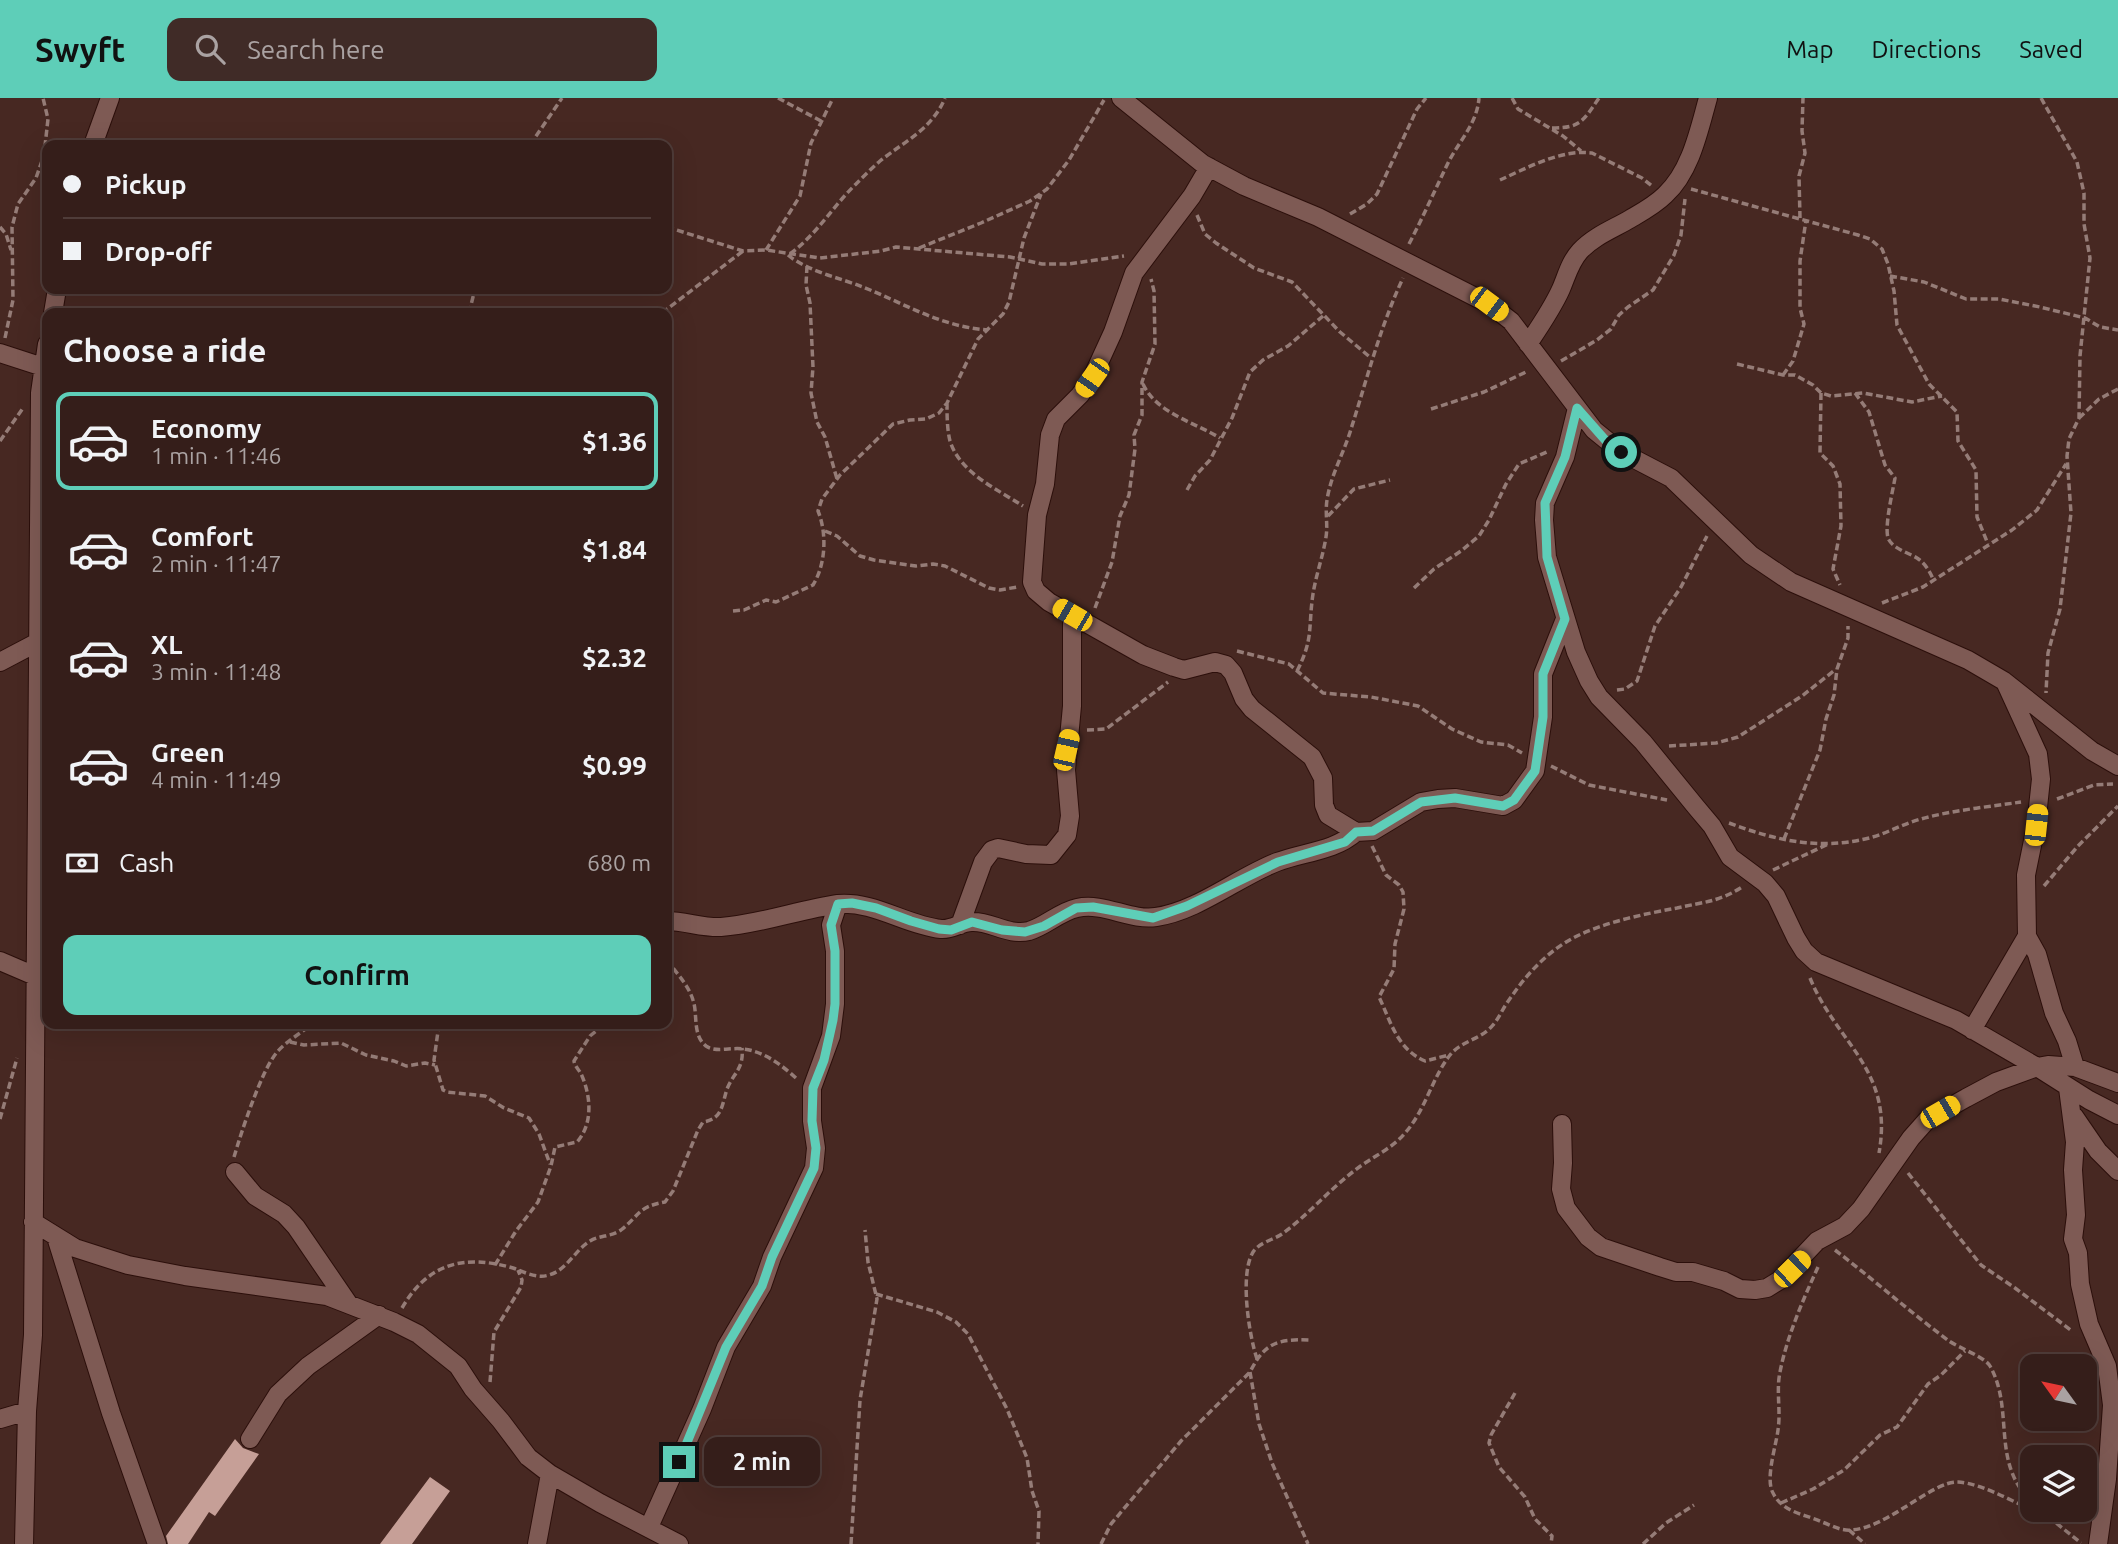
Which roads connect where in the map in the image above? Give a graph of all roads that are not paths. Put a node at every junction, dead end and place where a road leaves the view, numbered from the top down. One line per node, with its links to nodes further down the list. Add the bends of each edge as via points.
1 (110, 98): 4 (street)
2 (1121, 98): 5 (street)
3 (1708, 98): 6 (street, via 1683,172 1664,196 1578,253 1548,316)
4 (95, 140)
5 (1209, 167): 6 (street, via 1489,304 1511,321); 11 (street, via 1134,273 1092,378 1056,419 1050,435 1037,515 1033,586)
6 (1528, 344): 10 (street)
7 (1, 354): 8 (street)
8 (42, 367)
9 (42, 376): 13 (street)
10 (1577, 408): 12 (street, via 1565,457 1545,503 1547,557); 15 (street, via 1607,442 1671,478 1751,555 1791,582 1968,660)
11 (1076, 618): 17 (street, via 1143,655 1185,670 1206,663 1226,665 1252,709 1312,757 1323,778 1328,815); 20 (street, via 1066,750 1067,835 1051,855 992,850)
12 (1565, 619): 17 (street, via 1543,674 1545,696 1535,771 1514,800 1503,806 1455,798 1421,802 1373,831); 25 (street, via 1599,697 1699,810 1730,857 1776,896 1804,951 1836,972 1936,1010)
13 (36, 643): 14 (street); 21 (street)
14 (0, 662)
15 (2004, 681): 16 (street, via 2092,751); 22 (street, via 2038,754 2041,779 2026,875)
16 (2118, 766)
17 (1356, 832): 20 (street, via 1345,842 1278,862 1153,918 1093,907 1076,908 1025,932 972,922)
18 (838, 904): 19 (street, via 717,927); 20 (street, via 876,908 939,929); 44 (street, via 831,925 834,1015 812,1094 814,1168 762,1286 726,1347)
19 (672, 921)
20 (960, 925)
21 (42, 930): 24 (street)
22 (2027, 936): 25 (street); 27 (street)
23 (0, 961): 24 (street)
24 (35, 976): 35 (street)
25 (1972, 1030): 26 (street)
26 (2038, 1067): 27 (street); 29 (street); 32 (street, via 1996,1082 1927,1120 1845,1226 1817,1241 1780,1280 1755,1290 1693,1272 1676,1272 1601,1247 1588,1237 1566,1208 1561,1189)
27 (2075, 1067): 28 (street)
28 (2118, 1083)
29 (2068, 1088): 30 (street); 31 (street)
30 (2072, 1113): 33 (street); 39 (street, via 2073,1239 2089,1324)
31 (2118, 1115)
32 (1562, 1124)
33 (2118, 1171)
34 (235, 1172): 37 (street, via 255,1196 296,1227)
35 (33, 1222): 36 (street); 40 (street, via 33,1335)
36 (57, 1237): 37 (street, via 75,1248 128,1265); 46 (street)
37 (348, 1303): 38 (street)
38 (386, 1319): 42 (street, via 308,1367 278,1394); 43 (street, via 418,1334 458,1366 528,1457)
39 (2108, 1362): 49 (street, via 2112,1405)
40 (26, 1411): 41 (street); 45 (street)
41 (0, 1419)
42 (250, 1439)
43 (550, 1474): 44 (street); 47 (street)
44 (649, 1527): 48 (street)
45 (24, 1544)
46 (157, 1544)
47 (537, 1544)
48 (679, 1544)
49 (2098, 1544)

